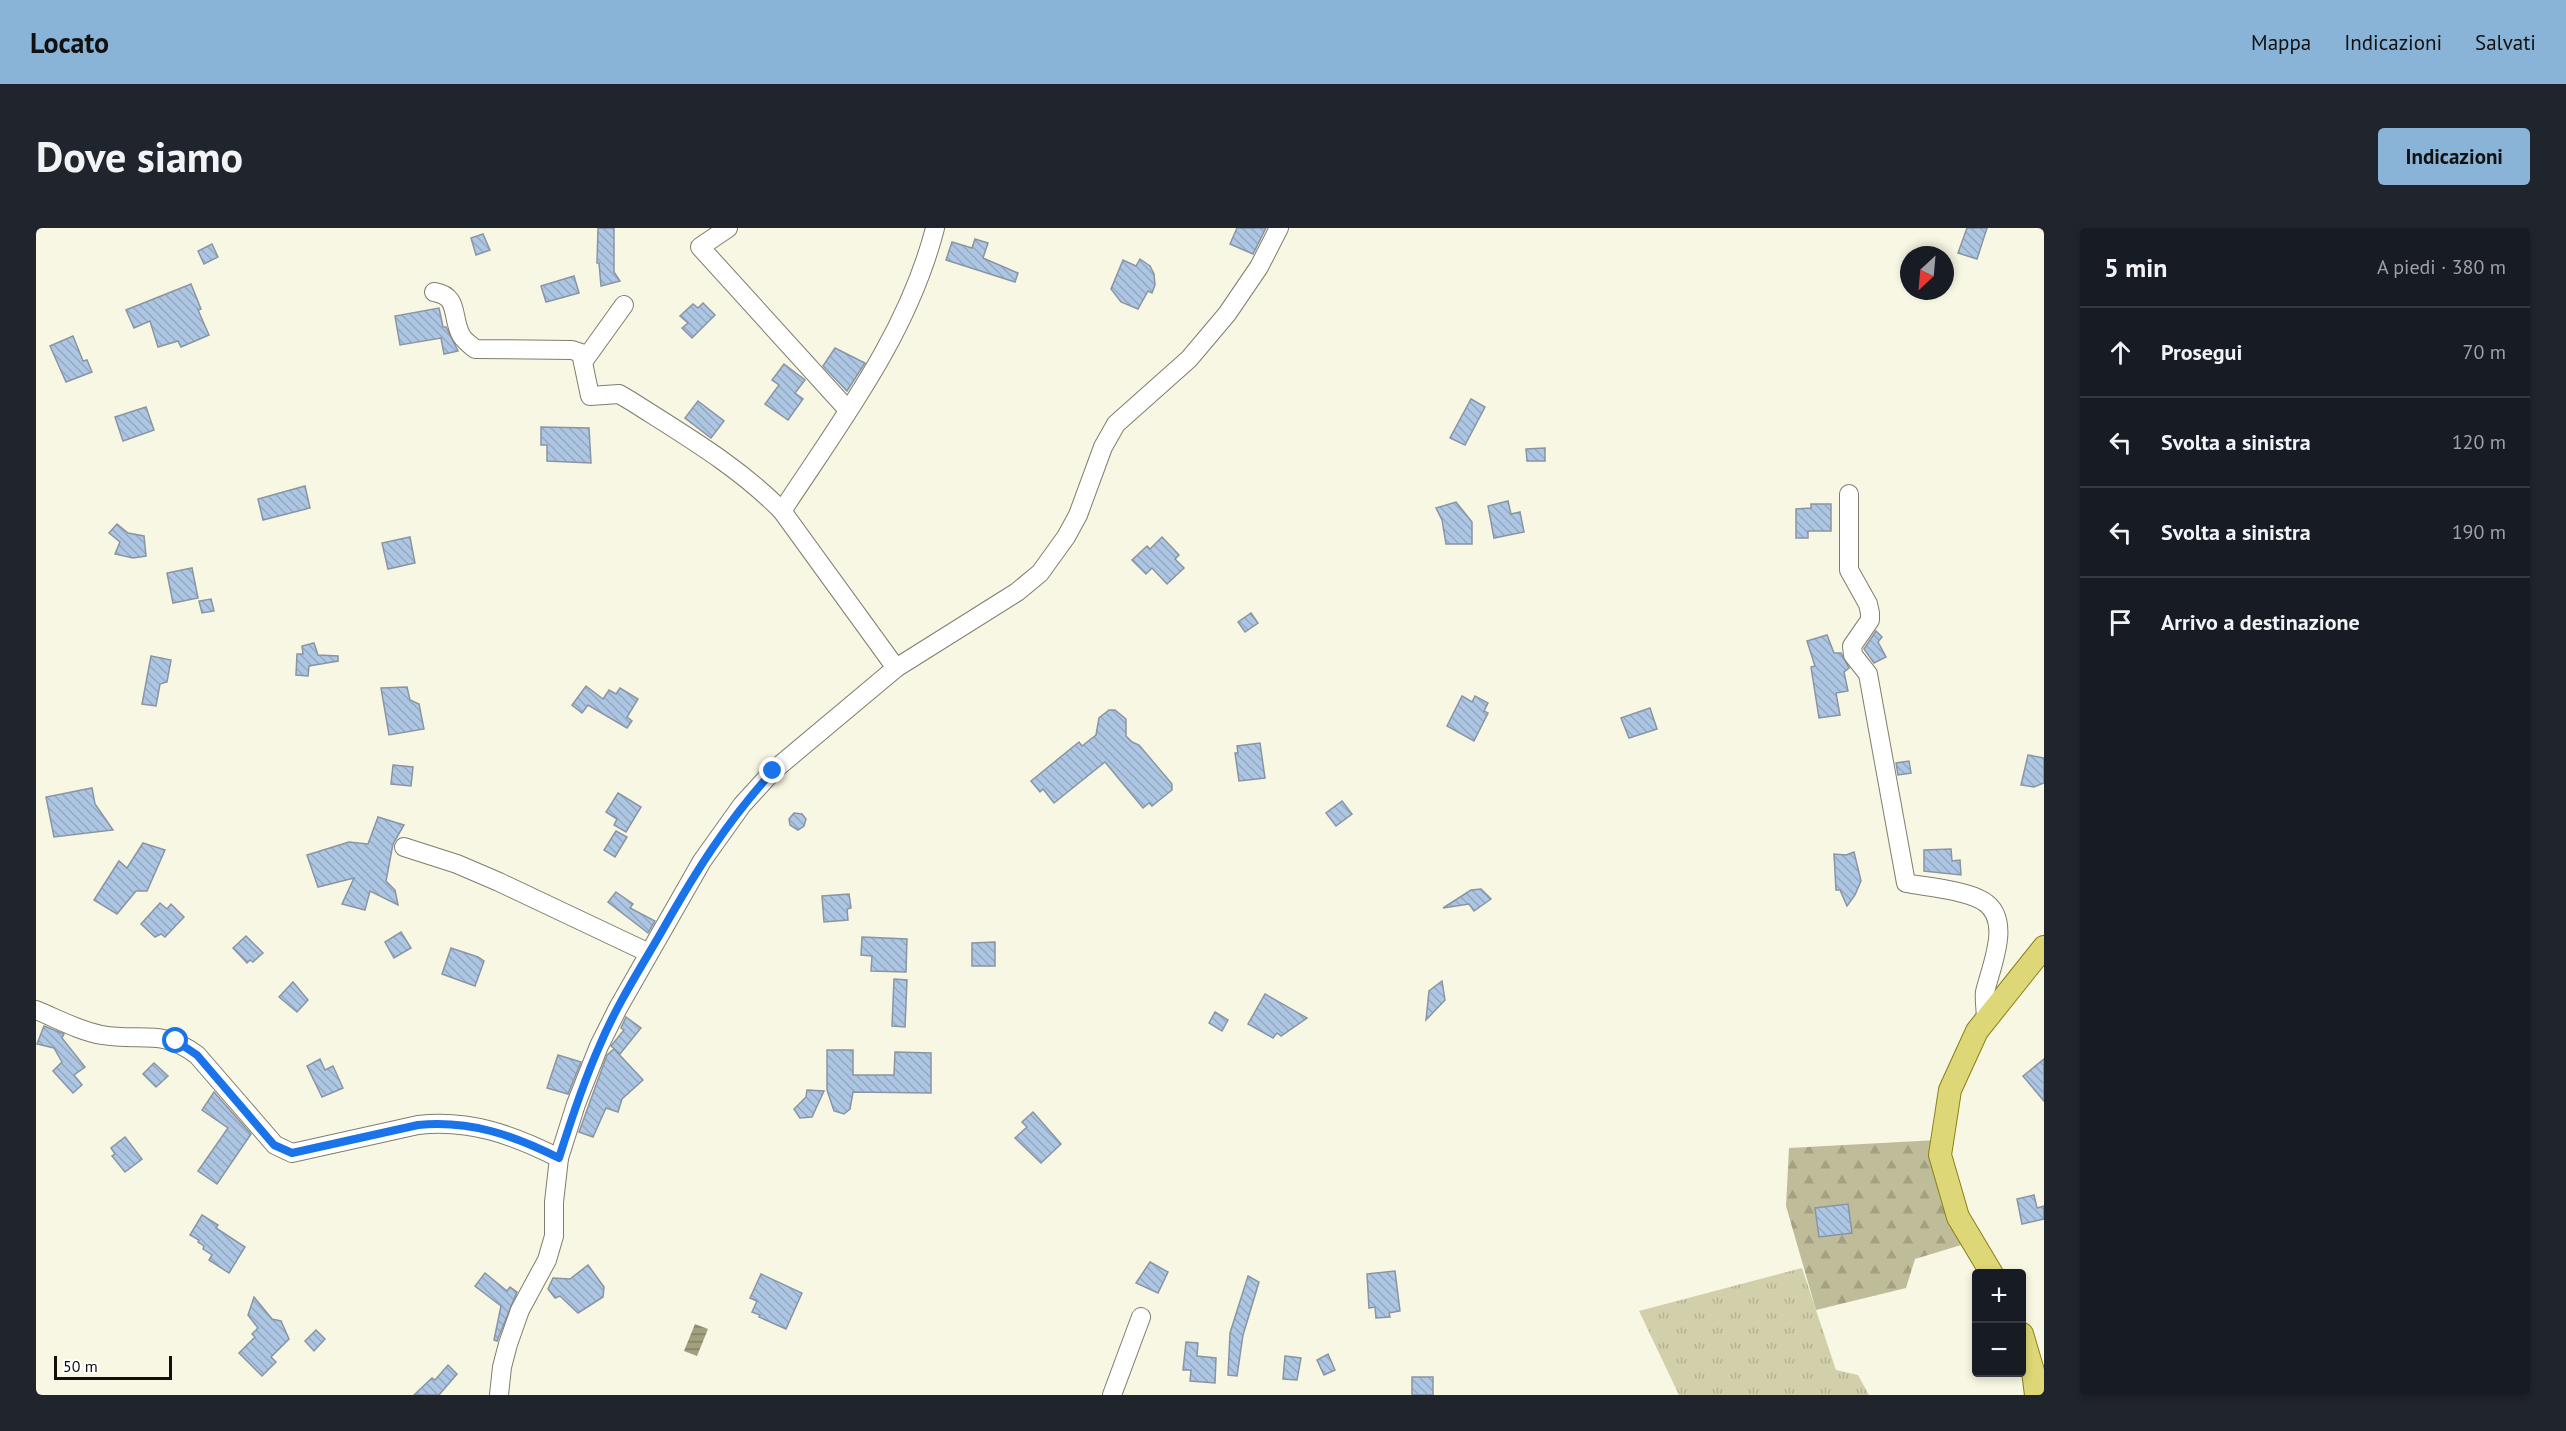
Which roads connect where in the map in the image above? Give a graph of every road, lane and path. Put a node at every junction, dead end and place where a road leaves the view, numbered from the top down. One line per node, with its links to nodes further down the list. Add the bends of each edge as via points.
1 (728, 228): 7 (street, via 700,247)
2 (935, 228): 7 (street, via 928,256 898,329)
3 (1279, 228): 10 (street, via 1259,267 1227,314 1189,359 1116,424 1103,447 1078,515 1040,573 1017,592)
4 (434, 292): 6 (street, via 443,293 452,302 461,336 475,349 572,350 581,353)
5 (624, 305): 6 (street)
6 (583, 362): 9 (street, via 590,396 619,394 631,400 720,458)
7 (848, 410): 9 (street)
8 (1849, 494): 15 (street, via 1849,570 1870,613 1870,620 1852,646 1853,655 1868,674 1906,883 1969,895 1984,901 1995,913 1997,944 1985,994)
9 (782, 511): 10 (street)
10 (896, 668): 13 (street, via 773,771 742,805 702,861)
11 (404, 847): 13 (street, via 499,882)
12 (2044, 947): 15 (main road)
13 (649, 953): 16 (street, via 599,1046)
14 (36, 1010): 16 (street, via 93,1033 164,1038 186,1047 274,1145 292,1153 439,1123 494,1130)
15 (1986, 1020): 17 (main road, via 1950,1090 1940,1155 1959,1217)
16 (559, 1158): 20 (street, via 554,1236 508,1344)
17 (1989, 1269)
18 (1141, 1317): 21 (street)
19 (2026, 1347): 22 (main road)
20 (499, 1395)
21 (1112, 1395)
22 (2036, 1395)

